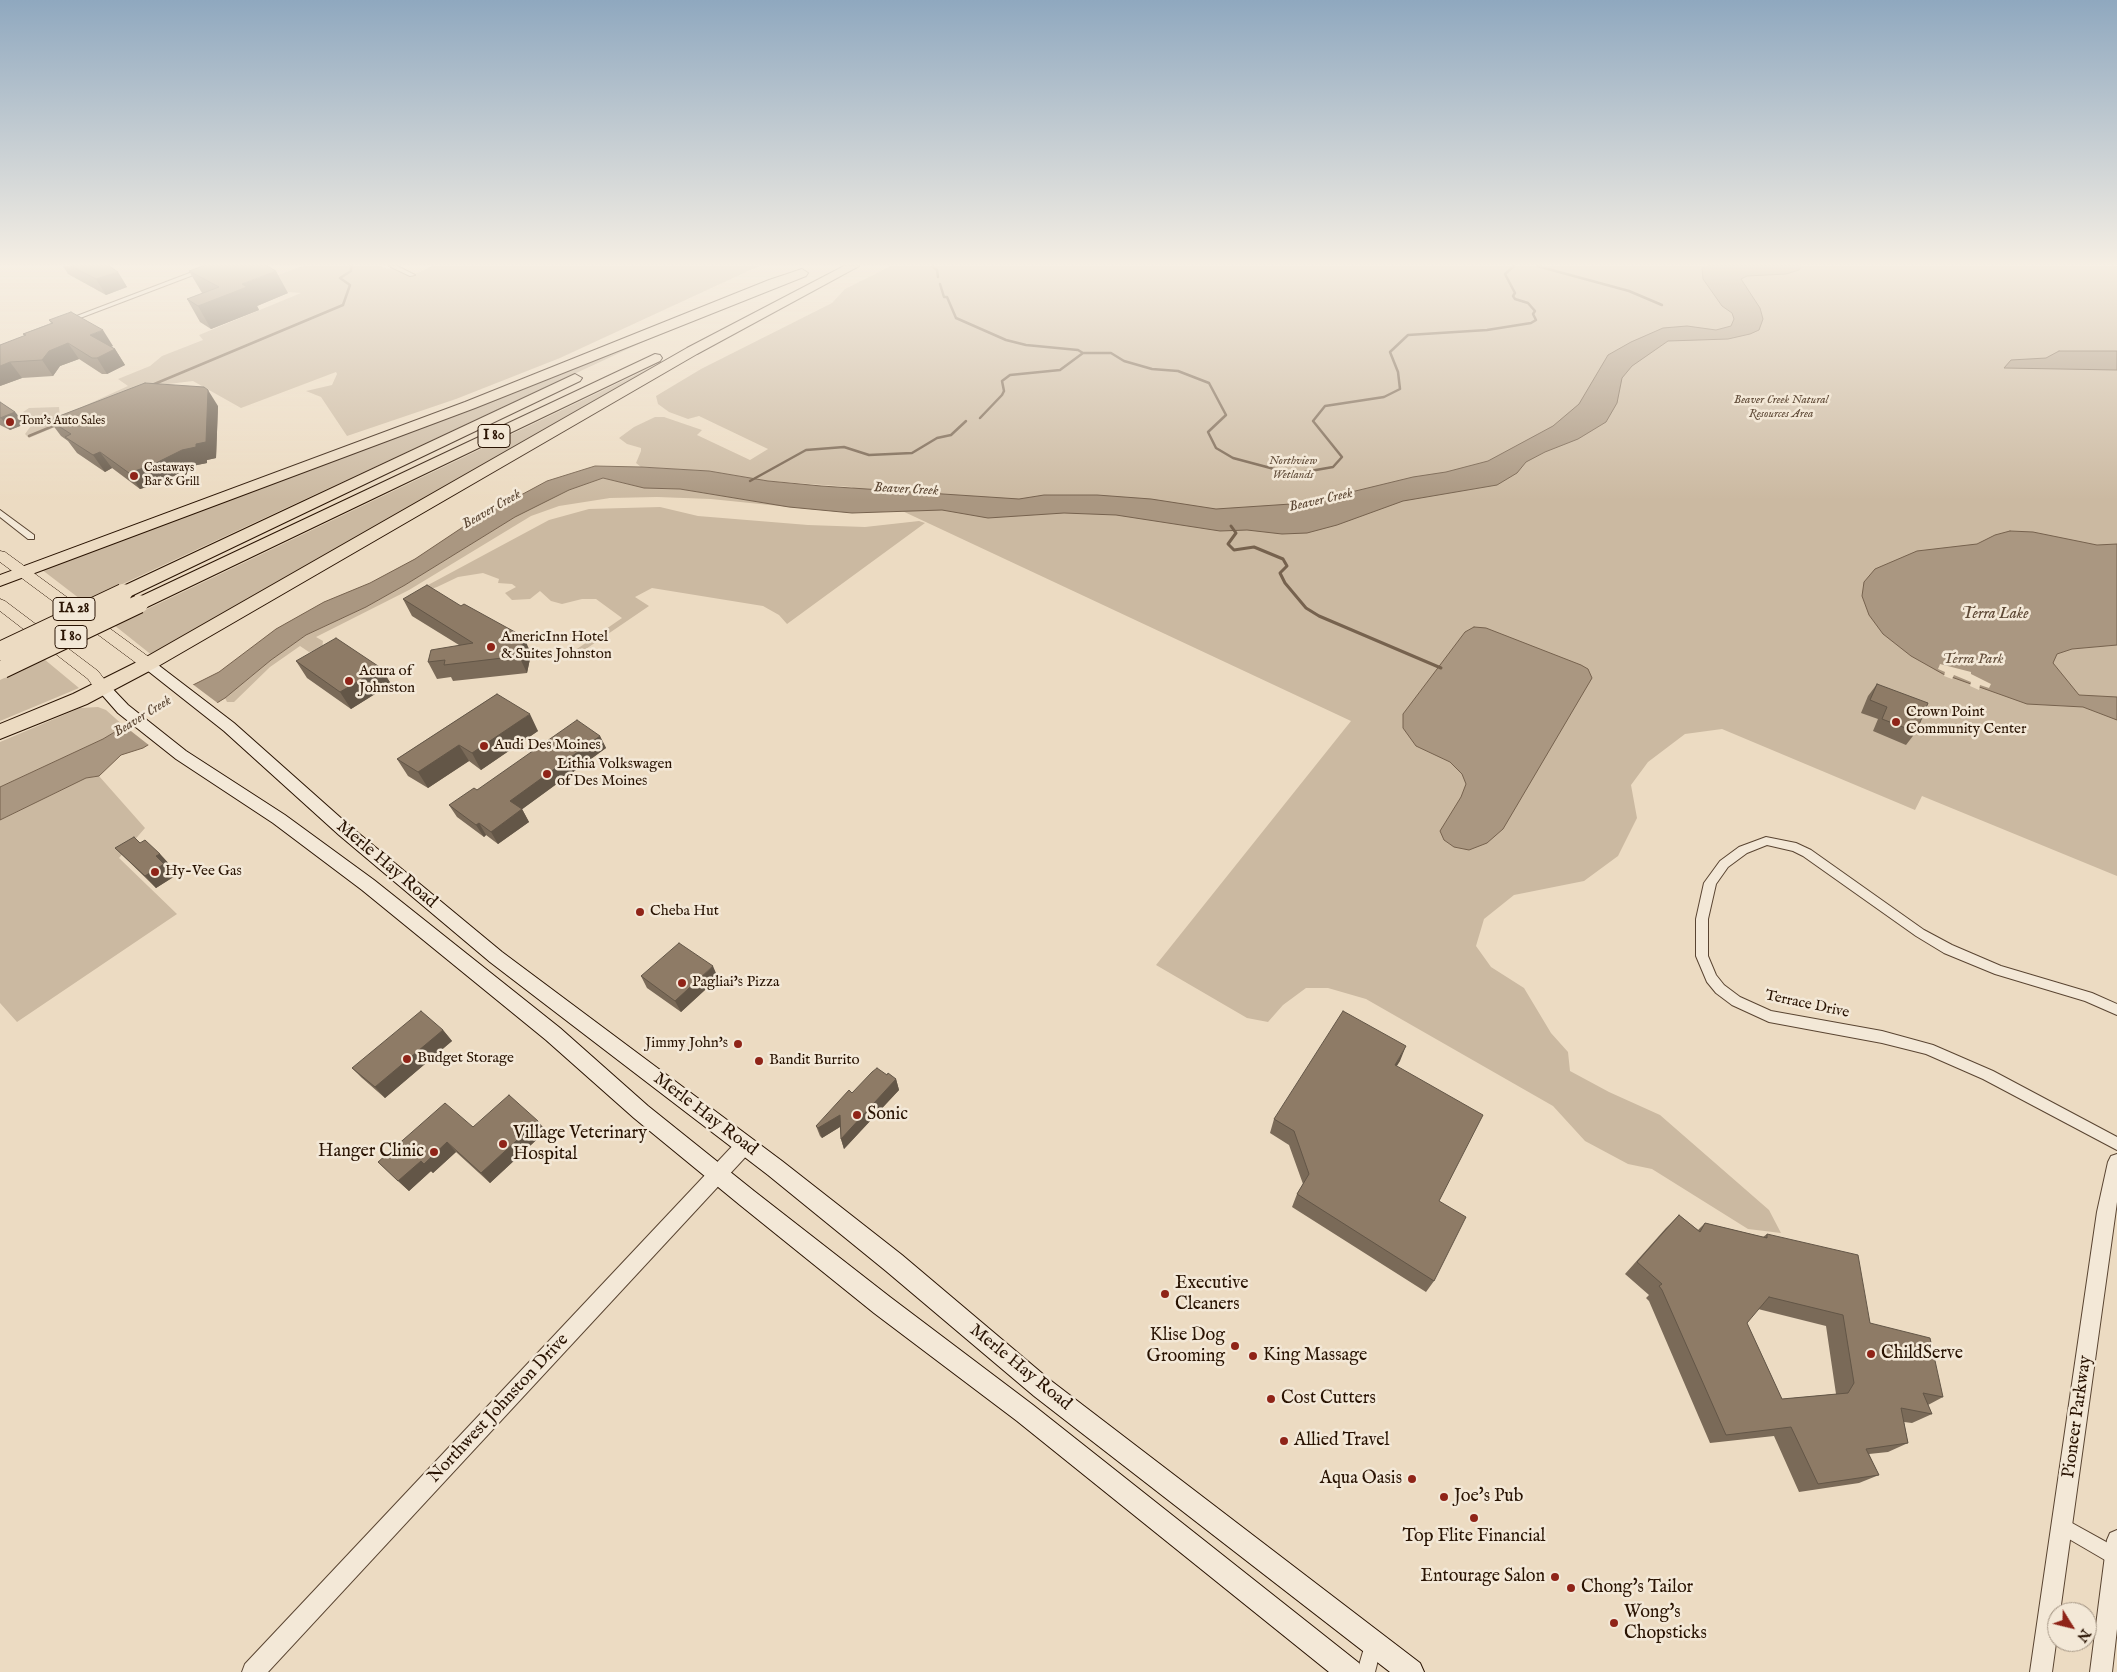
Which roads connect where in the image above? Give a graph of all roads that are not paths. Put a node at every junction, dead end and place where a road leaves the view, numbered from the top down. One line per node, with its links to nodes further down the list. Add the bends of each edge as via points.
1 (620, 344): 8 (highway, I 80, bridge, via 470,405)
2 (647, 344): 11 (highway, I 80, bridge)
3 (684, 344): 13 (highway, I 80, bridge)
4 (707, 344): 12 (highway)
5 (0, 513): 6 (street)
6 (31, 537)
7 (0, 555): 8 (main road, Merle Hay Road / IA 28)
8 (22, 570): 9 (highway); 12 (main road, Merle Hay Road / IA 28)
9 (0, 581)
10 (0, 604): 14 (main road, Merle Hay Road / IA 28, via 93,675)
11 (0, 650)
12 (148, 664): 14 (highway); 18 (main road, Merle Hay Road, via 229,727 345,832 496,957)
13 (1, 670)
14 (103, 688): 15 (highway); 20 (main road, Merle Hay Road, via 123,709 181,755 291,827 368,885 553,1034 641,1112)
15 (0, 732)
16 (2117, 1010): 17 (street, Terrace Drive, via 2088,997 1999,970 1948,950 1796,847 1766,841 1743,850 1724,864 1710,883 1702,919 1702,956 1710,978 1736,1002 1770,1016 1882,1036 1928,1049 1982,1072)
17 (2117, 1144)
18 (745, 1145): 20 (street, Northwest Johnston Drive); 23 (main road, Merle Hay Road, via 894,1263 1042,1388)
19 (2117, 1162): 21 (street, Pioneer Parkway, via 2106,1212)
20 (718, 1174): 24 (street, Northwest Johnston Drive); 25 (main road, Merle Hay Road)
21 (2063, 1526): 22 (street); 28 (street, Pioneer Parkway)
22 (2116, 1552): 29 (street)
23 (1373, 1644): 26 (street); 27 (main road, Merle Hay Road)
24 (253, 1672)
25 (1350, 1672)
26 (1366, 1672)
27 (1411, 1672)
28 (2041, 1672)
29 (2101, 1672)

